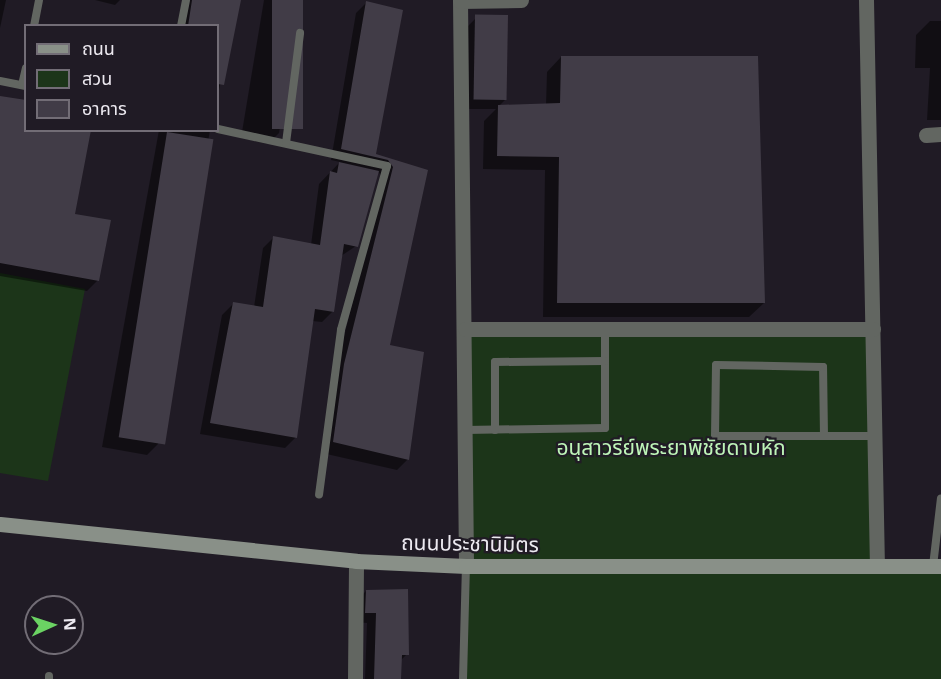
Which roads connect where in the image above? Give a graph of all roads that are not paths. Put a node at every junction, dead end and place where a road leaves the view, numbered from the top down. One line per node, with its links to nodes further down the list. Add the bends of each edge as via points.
1 (39, 0): 6 (lane)
2 (186, 0): 7 (lane)
3 (521, 0): 5 (street)
4 (866, 0): 15 (street)
5 (460, 1): 13 (street)
6 (34, 24)
7 (181, 24)
8 (300, 33): 12 (lane)
9 (0, 81): 10 (lane)
10 (24, 86)
11 (219, 129): 12 (lane)
12 (286, 143): 21 (lane, via 387,166 340,330)
13 (465, 328): 14 (street); 17 (street)
14 (605, 329): 15 (street); 16 (lane)
15 (873, 329): 20 (street)
16 (605, 361): 18 (lane, via 605,428); 18 (lane, via 495,362)
17 (465, 430): 18 (lane); 25 (street)
18 (495, 430)
19 (824, 435): 19 (lane, via 715,436 716,365 823,367); 20 (lane)
20 (874, 436): 26 (street)
21 (319, 495)
22 (941, 498): 27 (lane)
23 (0, 524): 24 (main road, ถนนประชานิมิตร)
24 (356, 561): 25 (main road, ถนนประชานิมิตร); 28 (street)
25 (465, 566): 26 (main road, ถนนประชานิมิตร); 29 (lane)
26 (877, 566): 27 (main road, ถนนประชานิมิตร)
27 (937, 566)
28 (355, 679)
29 (463, 679)

